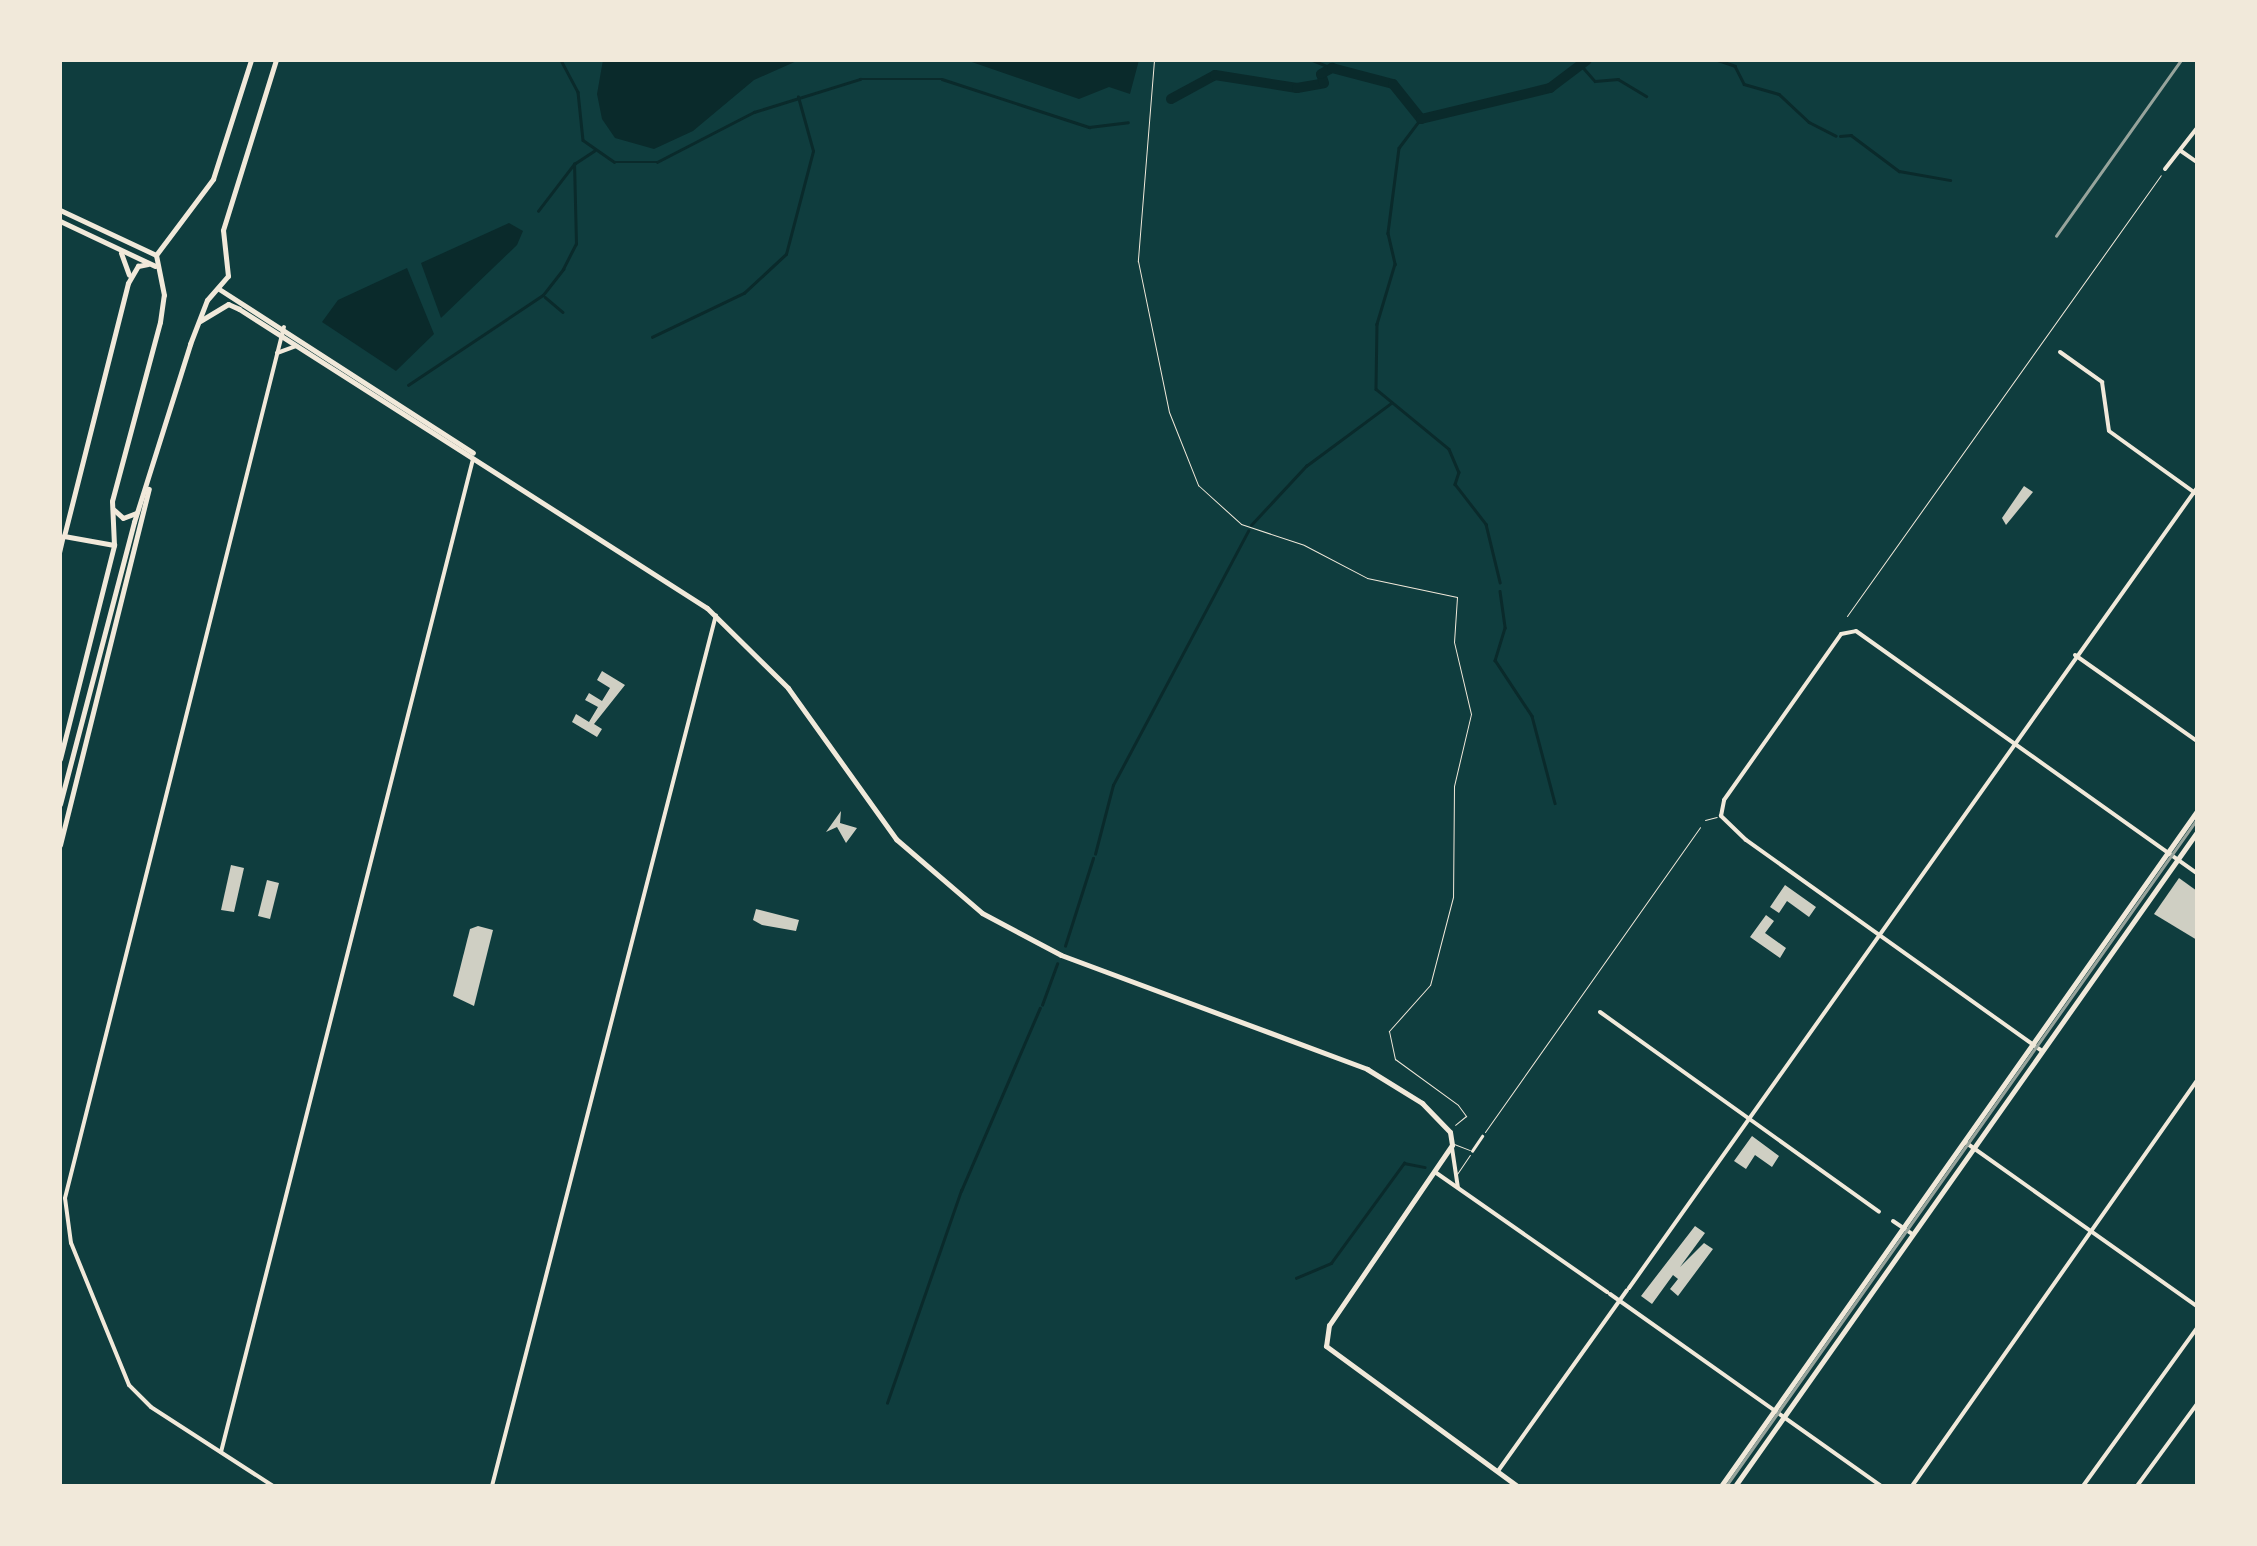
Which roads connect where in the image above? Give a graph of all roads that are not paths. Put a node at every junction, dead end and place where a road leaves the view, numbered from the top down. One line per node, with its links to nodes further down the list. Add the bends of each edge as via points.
1 (251, 60): 10 (main road, via 213,179)
2 (276, 60): 13 (main road, via 228,208 223,230 230,268)
3 (2197, 128): 4 (street)
4 (2180, 151): 5 (street); 6 (street)
5 (2197, 162)
6 (2165, 169)
7 (60, 210): 10 (main road)
8 (60, 221): 9 (main road)
9 (111, 244): 11 (main road); 12 (main road, via 125,258)
10 (156, 255): 11 (main road)
11 (152, 265): 12 (main road, via 136,267); 23 (main road, via 164,294 160,322)
12 (128, 283): 25 (main road)
13 (219, 289): 14 (main road); 15 (main road)
14 (197, 324): 16 (main road, via 228,304); 21 (main road)
15 (284, 327): 16 (street); 20 (main road)
16 (279, 334): 17 (main road); 19 (street)
17 (297, 346): 19 (street); 20 (main road)
18 (2060, 352): 22 (street, via 2102,382 2109,431)
19 (274, 357): 54 (street)
20 (474, 455): 28 (main road); 69 (street)
21 (155, 467): 24 (main road); 38 (main road)
22 (2196, 491): 29 (street)
23 (112, 501): 24 (main road, via 120,517); 26 (main road)
24 (138, 508): 33 (main road)
25 (64, 536): 26 (main road); 27 (street)
26 (112, 548): 32 (main road)
27 (60, 552)
28 (716, 615): 50 (main road, via 788,688 896,838 958,895 1061,956 1388,1078 1437,1118); 72 (street)
29 (2075, 655): 30 (street); 31 (street)
30 (2197, 741)
31 (2013, 742): 35 (street, via 1849,629 1724,800); 39 (street); 42 (street)
32 (60, 759)
33 (60, 804)
34 (2197, 811): 39 (main road)
35 (1722, 816): 36 (lane); 42 (street)
36 (1705, 820)
37 (2197, 832): 40 (main road)
38 (60, 845)
39 (2168, 852): 40 (street); 44 (main road)
40 (2178, 858): 41 (street); 45 (main road)
41 (2197, 873)
42 (1879, 934): 44 (street); 47 (street)
43 (1600, 1012): 47 (street)
44 (2034, 1045): 45 (street); 49 (main road)
45 (2042, 1051): 51 (main road)
46 (2197, 1080): 61 (street)
47 (1748, 1118): 58 (street); 63 (street)
48 (1482, 1136): 52 (street)
49 (1965, 1142): 51 (street); 60 (main road)
50 (1452, 1145): 52 (lane); 55 (main road); 56 (street)
51 (1973, 1148): 61 (street); 62 (main road)
52 (1472, 1151): 56 (lane)
53 (61, 1164): 54 (street)
54 (69, 1167): 69 (street, via 71,1243 129,1385)
55 (1435, 1172): 57 (street); 70 (main road, via 1324,1338 1334,1356)
56 (1455, 1176): 57 (street)
57 (1458, 1188): 63 (street)
58 (1880, 1212)
59 (1893, 1221): 60 (street)
60 (1905, 1229): 62 (street); 67 (main road)
61 (2090, 1230): 64 (street); 77 (street)
62 (1912, 1234): 68 (main road)
63 (1620, 1301): 67 (street); 70 (street)
64 (2197, 1306)
65 (2197, 1328): 78 (street)
66 (2197, 1404): 79 (street)
67 (1774, 1411): 68 (street); 74 (main road)
68 (1783, 1418): 75 (main road); 76 (street)
69 (221, 1452): 71 (street)
70 (1498, 1471): 73 (main road)
71 (273, 1486)
72 (492, 1486)
73 (1517, 1486)
74 (1721, 1486)
75 (1735, 1486)
76 (1882, 1486)
77 (1912, 1486)
78 (2083, 1486)
79 (2138, 1486)

